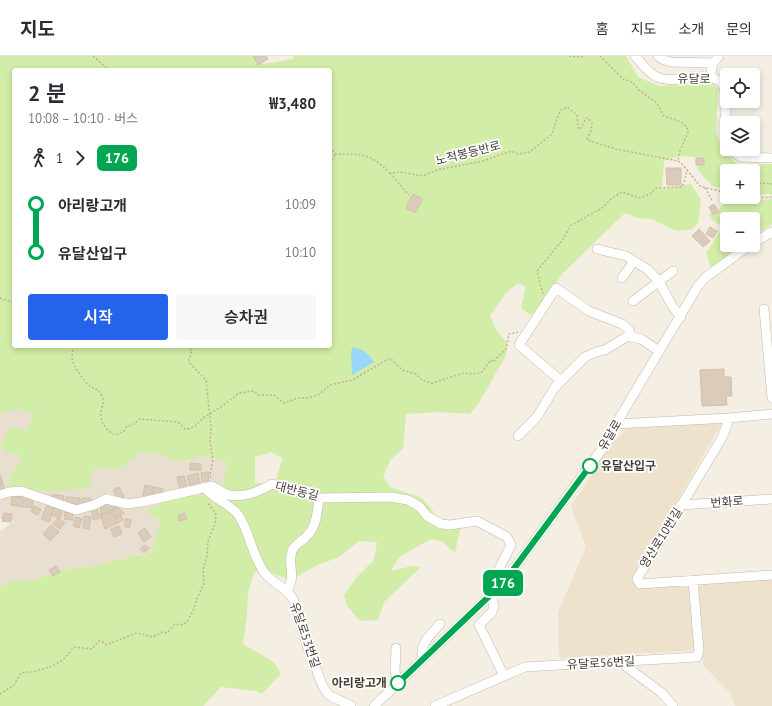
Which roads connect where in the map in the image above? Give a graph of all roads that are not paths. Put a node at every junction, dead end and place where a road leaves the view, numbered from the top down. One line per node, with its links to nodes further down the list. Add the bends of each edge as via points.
1 (634, 56): 5 (street, 유달로, via 652,74 660,78)
2 (658, 56): 4 (street, via 671,62)
3 (719, 56): 4 (street)
4 (713, 64): 5 (street)
5 (710, 78): 6 (street, 유달로, via 719,81 725,91)
6 (725, 116)
7 (740, 156): 8 (street)
8 (772, 158)
9 (772, 232): 10 (street)
10 (760, 239)
11 (597, 249): 13 (street, via 626,256)
12 (740, 252): 19 (street, 유달로, via 706,277 693,293)
13 (634, 261): 15 (street); 16 (street, via 647,269)
14 (673, 271): 16 (street)
15 (622, 278)
16 (659, 282): 17 (street); 19 (street)
17 (633, 301)
18 (764, 309): 22 (street)
19 (681, 317): 21 (street, 유달로)
20 (630, 336): 21 (street, via 641,339); 23 (street, via 605,350 585,357); 23 (street, via 629,330 622,324 589,311 556,288 519,345)
21 (659, 351): 27 (street, 유달로)
22 (771, 375): 24 (street)
23 (560, 381): 28 (street, via 537,417)
24 (772, 398)
25 (772, 414): 26 (street)
26 (729, 418): 27 (street); 33 (street, 영산로10번길, via 723,436)
27 (616, 424): 37 (street, 유달로, via 608,441 552,518 504,582)
28 (518, 436)
29 (209, 487): 30 (street, via 127,504 106,499 76,510 21,491); 31 (street, 대반동길, via 228,495 243,495 272,484); 36 (street, 유달로53번길, via 209,494 232,508 239,516 264,573 274,583)
30 (0, 495)
31 (319, 498): 36 (street, via 317,520 313,530 292,550 292,582); 37 (street, 대반동길, via 391,497 408,500 441,524 477,521 489,526 507,537 511,545 492,583)
32 (772, 499): 33 (street, 번화로)
33 (681, 505): 35 (street, 영산로10번길, via 637,579 640,584)
34 (772, 575): 35 (street, 영산로10번길)
35 (693, 580): 41 (street, 유달로56번길, via 698,655 691,658)
36 (287, 590): 44 (street, 유달로53번길, via 294,601 323,687 328,694)
37 (491, 594): 40 (street, 유달로); 42 (street, via 494,606 492,612 479,626)
38 (440, 624): 40 (street, via 423,644)
39 (396, 648): 43 (street, via 395,671)
40 (423, 659): 43 (street, 유달로)
41 (620, 662): 42 (street, 유달로56번길, via 533,666); 47 (street, via 662,693)
42 (504, 676): 46 (street, 유달로56번길)
43 (398, 683): 45 (street, 유달로)
44 (350, 706)
45 (374, 706)
46 (435, 706)
47 (673, 706)

